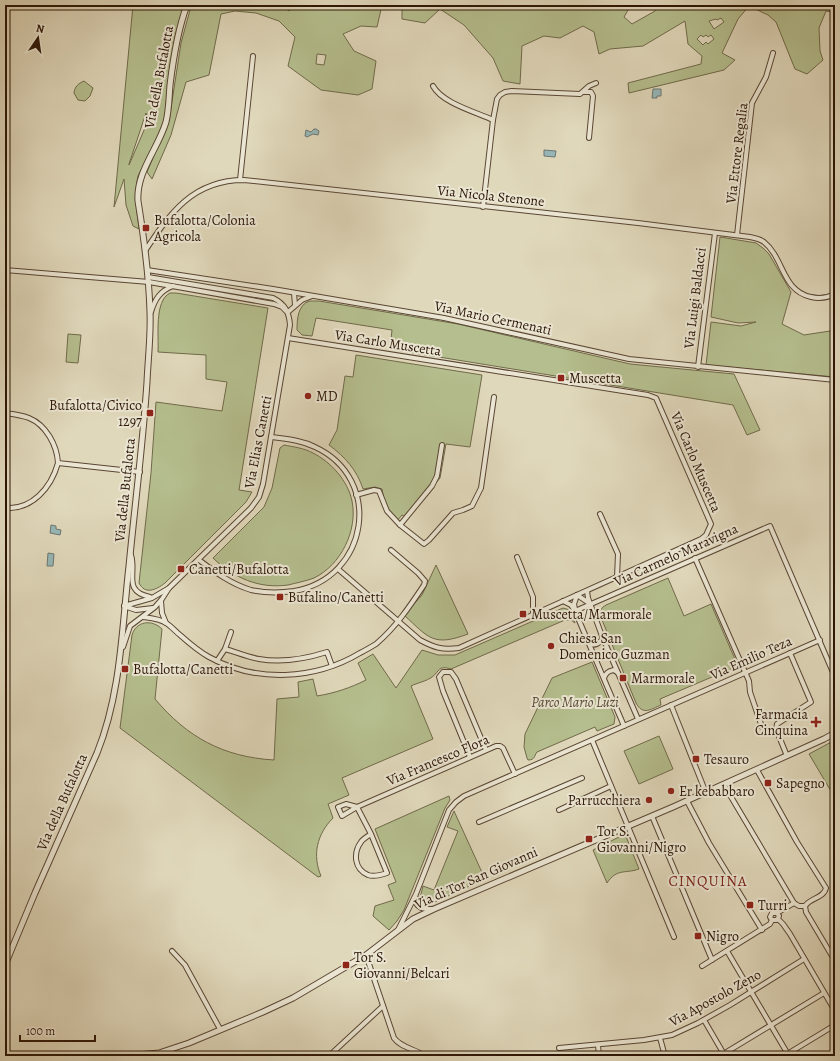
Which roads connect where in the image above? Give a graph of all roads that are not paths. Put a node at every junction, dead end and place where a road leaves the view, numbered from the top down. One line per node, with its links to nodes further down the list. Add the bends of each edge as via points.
1 (187, 5): 13 (street, Via della Bufalotta, via 173,65 166,121 138,187)
2 (773, 53): 12 (street, Via Ettore Regalia, via 766,77 752,103)
3 (253, 56): 9 (street)
4 (596, 83): 6 (street)
5 (433, 86): 7 (street, via 447,100)
6 (584, 92): 7 (street, via 579,95 505,92 497,99); 8 (street, via 591,92 593,96)
7 (493, 120): 10 (street)
8 (590, 138)
9 (240, 180): 10 (street, Via Nicola Stenone); 13 (street, Via Nicola Stenone, via 216,184 188,198 166,220)
10 (483, 207): 11 (street, Via Nicola Stenone)
11 (714, 233): 12 (street, Via Nicola Stenone); 29 (street, Via Luigi Baldacci)
12 (737, 235): 21 (street, Via Nicola Stenone, via 765,243 787,281 799,292 818,298)
13 (146, 252): 15 (street, Via della Bufalotta)
14 (5, 270): 16 (street)
15 (147, 270): 16 (street, Via della Bufalotta); 19 (street, Via Mario Cermenati)
16 (148, 279): 17 (street); 18 (street); 27 (street, Via della Bufalotta)
17 (173, 286): 22 (street); 27 (street, via 158,295)
18 (233, 291): 22 (street); 24 (street)
19 (284, 291): 20 (street, Via Mario Cermenati); 24 (street)
20 (294, 293): 23 (street, Via Mario Cermenati); 25 (street)
21 (835, 294)
22 (232, 296): 26 (street, via 274,304)
23 (313, 296): 25 (street); 29 (street, Via Mario Cermenati, via 444,318 629,359)
24 (273, 298): 26 (street, via 285,306)
25 (295, 305): 26 (street)
26 (288, 312): 28 (street, Via Elias Canetti)
27 (150, 313): 36 (street, Via della Bufalotta)
28 (288, 338): 33 (street, Via Elias Canetti); 47 (street, Via Carlo Muscetta, via 656,398 711,524 701,539)
29 (698, 367): 30 (street, Via Mario Cermenati)
30 (835, 380)
31 (494, 397): 40 (street, via 481,488 472,506 453,514 424,544)
32 (5, 413): 35 (street, via 29,418 40,425 54,444)
33 (271, 437): 37 (street, via 304,442 325,452 345,471); 45 (street, Via Elias Canetti, via 257,501)
34 (442, 445): 40 (street, via 438,476)
35 (58, 463): 36 (street); 38 (street, via 53,477 38,497 21,508)
36 (140, 472): 42 (street, Via della Bufalotta)
37 (356, 494): 40 (street, via 380,491 387,511); 46 (street, via 358,531 350,552)
38 (5, 508)
39 (600, 514): 47 (street, via 618,554)
40 (400, 525)
41 (391, 550): 61 (street, via 425,581)
42 (130, 553): 51 (street, via 133,563 133,586 140,594); 55 (street, Via della Bufalotta)
43 (518, 557): 58 (street, via 534,596)
44 (695, 558): 54 (street, Via Carmelo Maravigna); 64 (street, Via Carmelo Maravigna, via 770,526); 72 (street)
45 (199, 560): 46 (street, via 233,583 264,592 286,592 307,588 320,583); 48 (street, Via Elias Canetti)
46 (338, 569): 61 (street, Via Carlo Muscetta)
47 (617, 577): 49 (street, Via Carlo Muscetta)
48 (169, 588): 51 (street); 52 (street)
49 (587, 591): 50 (street, Via Carlo Muscetta); 54 (street)
50 (577, 595): 53 (street, Via Carlo Muscetta); 54 (street); 57 (street)
51 (152, 598): 55 (street)
52 (161, 601): 56 (street); 60 (street)
53 (563, 601): 57 (street, via 571,605); 58 (street, Via Carlo Muscetta)
54 (591, 605): 57 (street, Via Carmelo Maravigna); 63 (street)
55 (124, 606): 56 (street, via 136,610); 68 (street, Via della Bufalotta)
56 (154, 607): 59 (street)
57 (575, 611): 65 (street)
58 (533, 615): 61 (street, Via Carlo Muscetta, via 459,648 449,649 432,647)
59 (142, 617): 60 (street); 68 (street, via 129,627)
60 (166, 622): 69 (street, via 194,648)
61 (399, 622): 70 (street, via 375,645)
62 (231, 632): 66 (street)
63 (603, 639): 65 (street, via 597,644); 71 (street)
64 (820, 640): 67 (street, Via Emilio Teza); 73 (street)
65 (590, 644): 74 (street)
66 (225, 649): 69 (street); 70 (street, via 259,659 284,660 301,660 327,652)
67 (790, 653): 72 (street, Via Emilio Teza); 82 (street, via 811,702 777,724 776,729)
68 (120, 660): 112 (street, Via della Bufalotta, via 102,742)
69 (217, 660): 70 (street, via 248,671 283,675 298,675)
70 (332, 666)
71 (618, 673): 74 (street, via 614,670 608,671); 76 (street)
72 (745, 673): 75 (street, Via Emilio Teza); 78 (street)
73 (835, 677)
74 (604, 678): 77 (street)
75 (671, 705): 76 (street, Via Emilio Teza); 89 (street)
76 (638, 719): 77 (street, Via Emilio Teza)
77 (624, 726): 80 (street, Via Emilio Teza)
78 (762, 727)
79 (835, 733): 82 (street, Via di Tor San Giovanni)
80 (592, 740): 85 (street, Via Emilio Teza); 88 (street)
81 (486, 750): 83 (street, Via Francesco Flora); 83 (street, via 456,679 451,672 443,672 439,677 443,692); 85 (street, Via Francesco Flora, via 496,746 503,748)
82 (787, 756): 84 (street, Via di Tor San Giovanni)
83 (470, 757): 95 (street, Via Francesco Flora, via 357,807)
84 (757, 770): 87 (street, Via di Tor San Giovanni); 98 (street, via 826,888)
85 (515, 774): 96 (street, via 464,796 449,810)
86 (582, 778): 93 (street)
87 (724, 785): 89 (street, Via di Tor San Giovanni); 97 (street)
88 (611, 786): 91 (street); 94 (street)
89 (706, 793): 90 (street, Via di Tor San Giovanni)
90 (687, 801): 92 (street, Via di Tor San Giovanni); 103 (street, via 709,843)
91 (559, 810)
92 (652, 816): 94 (street, Via di Tor San Giovanni); 110 (street)
93 (479, 822)
94 (628, 826): 99 (street, Via di Tor San Giovanni); 105 (street)
95 (371, 834): 95 (street, via 361,842 355,856 357,864 368,874 387,874)
96 (416, 894): 99 (street, via 419,907 423,910); 104 (street)
97 (794, 903): 98 (street); 100 (street)
98 (805, 906): 111 (street)
99 (434, 909): 104 (street, Via di Tor San Giovanni, via 413,919)
100 (777, 913): 101 (street); 102 (street, via 771,914)
101 (778, 919): 102 (street); 109 (street)
102 (772, 920): 103 (street)
103 (762, 930): 107 (street)
104 (396, 932): 108 (street, Via di Tor San Giovanni)
105 (674, 937)
106 (172, 951): 121 (street, via 185,965)
107 (727, 951): 110 (street); 114 (street)
108 (366, 955): 116 (street); 121 (street, Via di Tor San Giovanni, via 293,998)
109 (804, 959): 114 (street, Via Apostolo Zeno); 115 (street)
110 (712, 960): 113 (street)
111 (835, 961)
112 (5, 965)
113 (702, 966)
114 (751, 992): 118 (street, Via Apostolo Zeno); 119 (street)
115 (824, 993): 117 (street); 119 (street)
116 (383, 1006): 128 (street); 129 (street, via 395,1040)
117 (835, 1012)
118 (704, 1020): 122 (street, Via Apostolo Zeno, via 676,1034); 125 (street)
119 (770, 1025): 125 (street); 126 (street)
120 (835, 1025): 126 (street)
121 (220, 1029): 127 (street, Via di Tor San Giovanni, via 189,1043 159,1052)
122 (660, 1038): 123 (street, Via Apostolo Zeno); 131 (street)
123 (598, 1045): 124 (street, Via Apostolo Zeno); 130 (street)
124 (560, 1048)
125 (723, 1055)
126 (787, 1055)
127 (86, 1056)
128 (329, 1056)
129 (426, 1056)
130 (599, 1056)
131 (666, 1056)

